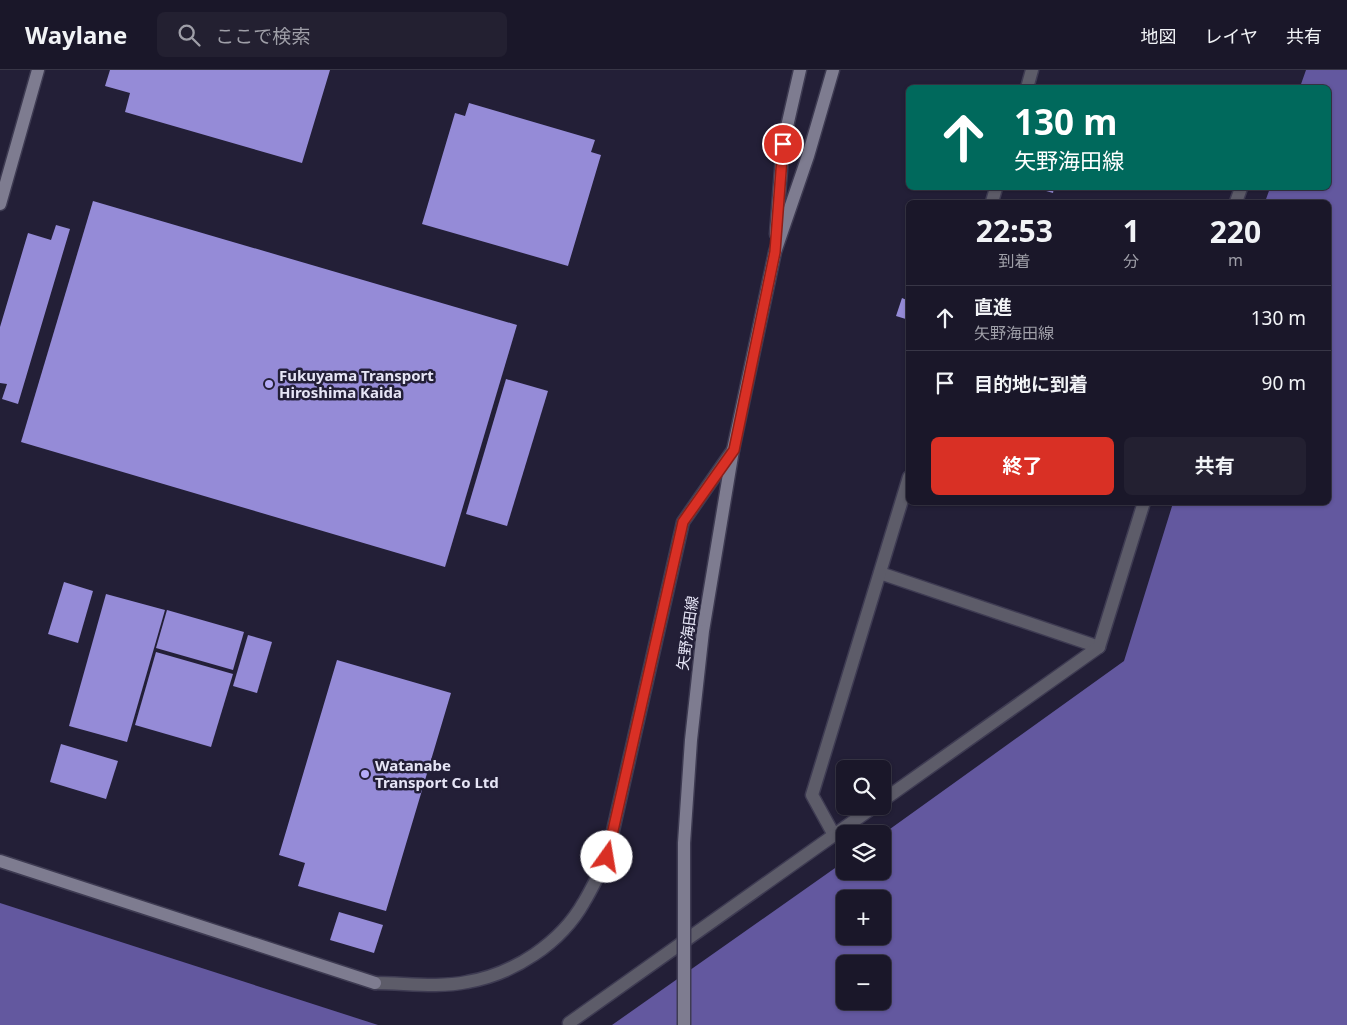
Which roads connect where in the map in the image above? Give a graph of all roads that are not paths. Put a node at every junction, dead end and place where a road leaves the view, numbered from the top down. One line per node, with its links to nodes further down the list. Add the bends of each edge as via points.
1 (38, 70): 6 (main road)
2 (800, 70): 7 (main road, 矢野海田線, via 783,144)
3 (832, 70): 7 (main road, 矢野海田線, via 808,156)
4 (1032, 70): 5 (street)
5 (1027, 85)
6 (0, 204)
7 (775, 252): 8 (main road, 矢野海田線)
8 (734, 450): 17 (street, via 683,522 607,857 584,903 556,936 535,954 506,970 467,982); 19 (main road, 矢野海田線, bridge, via 703,631 691,740 684,843)
9 (906, 487): 11 (street)
10 (1143, 505): 12 (street)
11 (880, 573): 12 (street); 15 (street, via 812,795)
12 (1099, 647): 13 (street)
13 (891, 795)
14 (862, 815): 15 (street)
15 (834, 835): 18 (street)
16 (0, 860): 17 (main road)
17 (375, 983)
18 (569, 1023)
19 (684, 1025)

